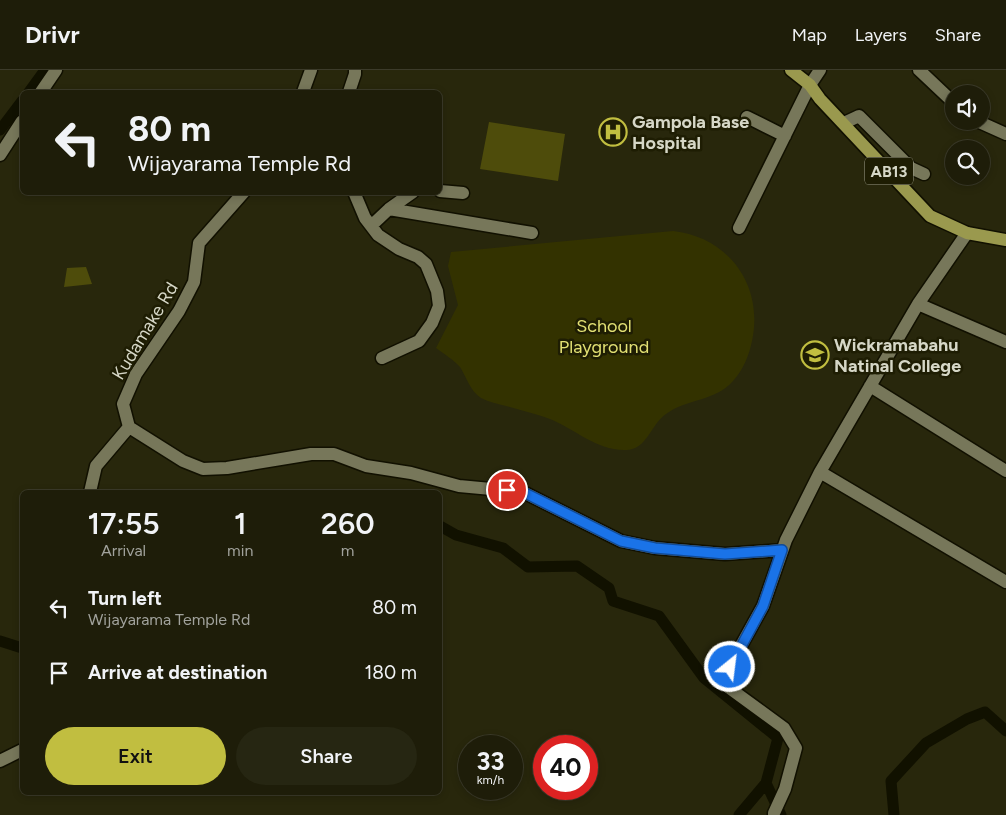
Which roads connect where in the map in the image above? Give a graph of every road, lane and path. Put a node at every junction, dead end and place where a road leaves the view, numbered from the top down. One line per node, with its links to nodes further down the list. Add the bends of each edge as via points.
1 (56, 70): 8 (street)
2 (311, 70): 9 (street)
3 (355, 70): 10 (street)
4 (791, 70): 7 (main road, AB13)
5 (820, 70): 7 (street)
6 (919, 70): 11 (street)
7 (810, 85): 13 (main road, AB13); 17 (street)
8 (42, 90)
9 (304, 90)
10 (350, 90)
11 (945, 95)
12 (747, 117): 17 (street)
13 (844, 123): 19 (street, via 859,116 911,168); 29 (main road, AB13, via 930,216)
14 (20, 124): 18 (street)
15 (990, 127): 16 (street)
16 (1006, 134)
17 (785, 136): 27 (street)
18 (0, 155)
19 (924, 174)
20 (442, 191): 21 (street)
21 (463, 193)
22 (241, 195): 35 (street, Kudamake Rd, via 199,243 194,282 179,311 136,374 123,404)
23 (355, 195): 26 (street)
24 (408, 195): 25 (street)
25 (389, 208): 26 (street); 28 (street)
26 (372, 226): 33 (street, via 378,235 426,264 440,306 419,340)
27 (739, 228)
28 (532, 232)
29 (967, 233): 30 (main road, AB13); 31 (street)
30 (1006, 240)
31 (918, 304): 32 (street); 34 (street)
32 (1006, 342)
33 (382, 358)
34 (870, 386): 36 (street); 37 (street)
35 (129, 427): 38 (street, via 96,466); 39 (street, via 183,461 203,468 227,468 311,454 334,454 366,466 411,473 459,486 523,492 621,541 655,548 725,554)
36 (1006, 471)
37 (820, 472): 39 (street); 40 (street)
38 (90, 490)
39 (782, 550): 43 (street, via 763,606 721,682 784,728 796,748 785,789)
40 (1006, 582)
41 (20, 751): 42 (street)
42 (0, 761)
43 (774, 814)

